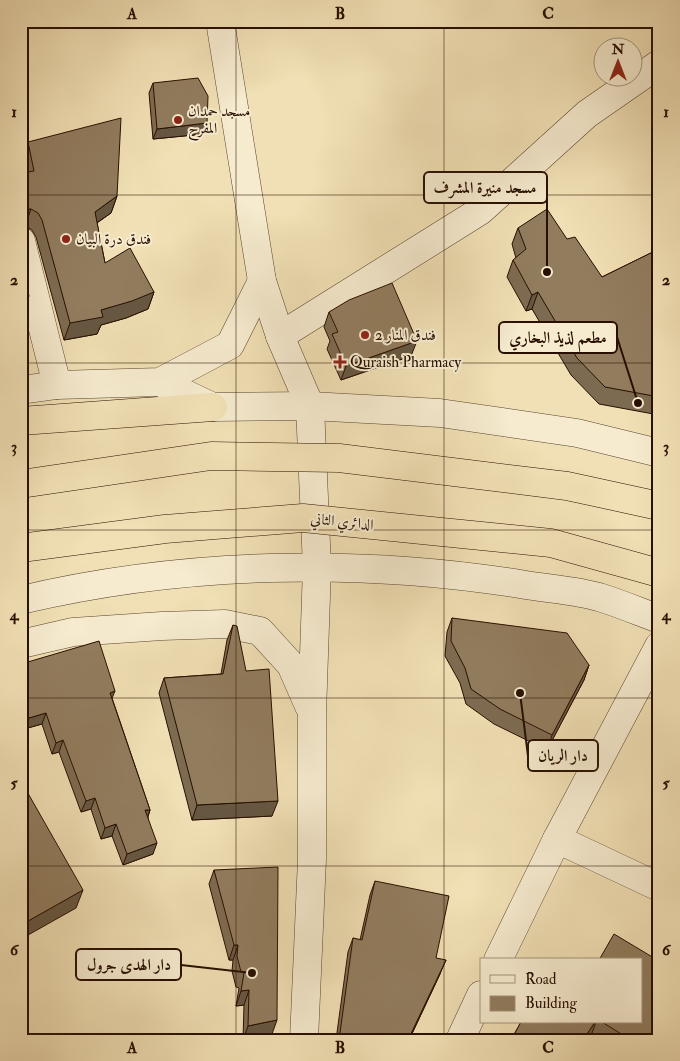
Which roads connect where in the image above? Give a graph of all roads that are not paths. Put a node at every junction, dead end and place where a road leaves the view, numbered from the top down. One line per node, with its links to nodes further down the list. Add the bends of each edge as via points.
1 (220, 21): 4 (street)
2 (659, 64): 5 (street, via 587,114 480,211)
3 (21, 241): 7 (street)
4 (262, 281): 5 (street); 6 (street, via 230,346)
5 (280, 336): 9 (street)
6 (160, 382): 7 (street); 10 (street)
7 (57, 385): 8 (street)
8 (21, 390)
9 (310, 406): 10 (street); 12 (street, via 440,414 577,432); 16 (street)
10 (213, 407): 11 (highway)
11 (21, 421)
12 (659, 453)
13 (21, 484): 14 (highway, bridge, via 211,456 339,458 567,486)
14 (659, 506)
15 (21, 548): 17 (highway, الدائري الثاني, bridge, via 165,529 303,518 551,543)
16 (317, 567): 18 (street, via 167,575); 19 (street, via 458,574 601,598); 22 (street)
17 (659, 573)
18 (21, 600)
19 (659, 619)
20 (21, 644): 22 (street, via 73,632 162,626 225,624 260,632 291,666)
21 (659, 646): 23 (street)
22 (312, 713): 27 (street, via 312,859)
23 (557, 839): 24 (street); 25 (street)
24 (659, 887)
25 (499, 958)
26 (480, 997): 28 (street)
27 (304, 1040)
28 (460, 1040)

